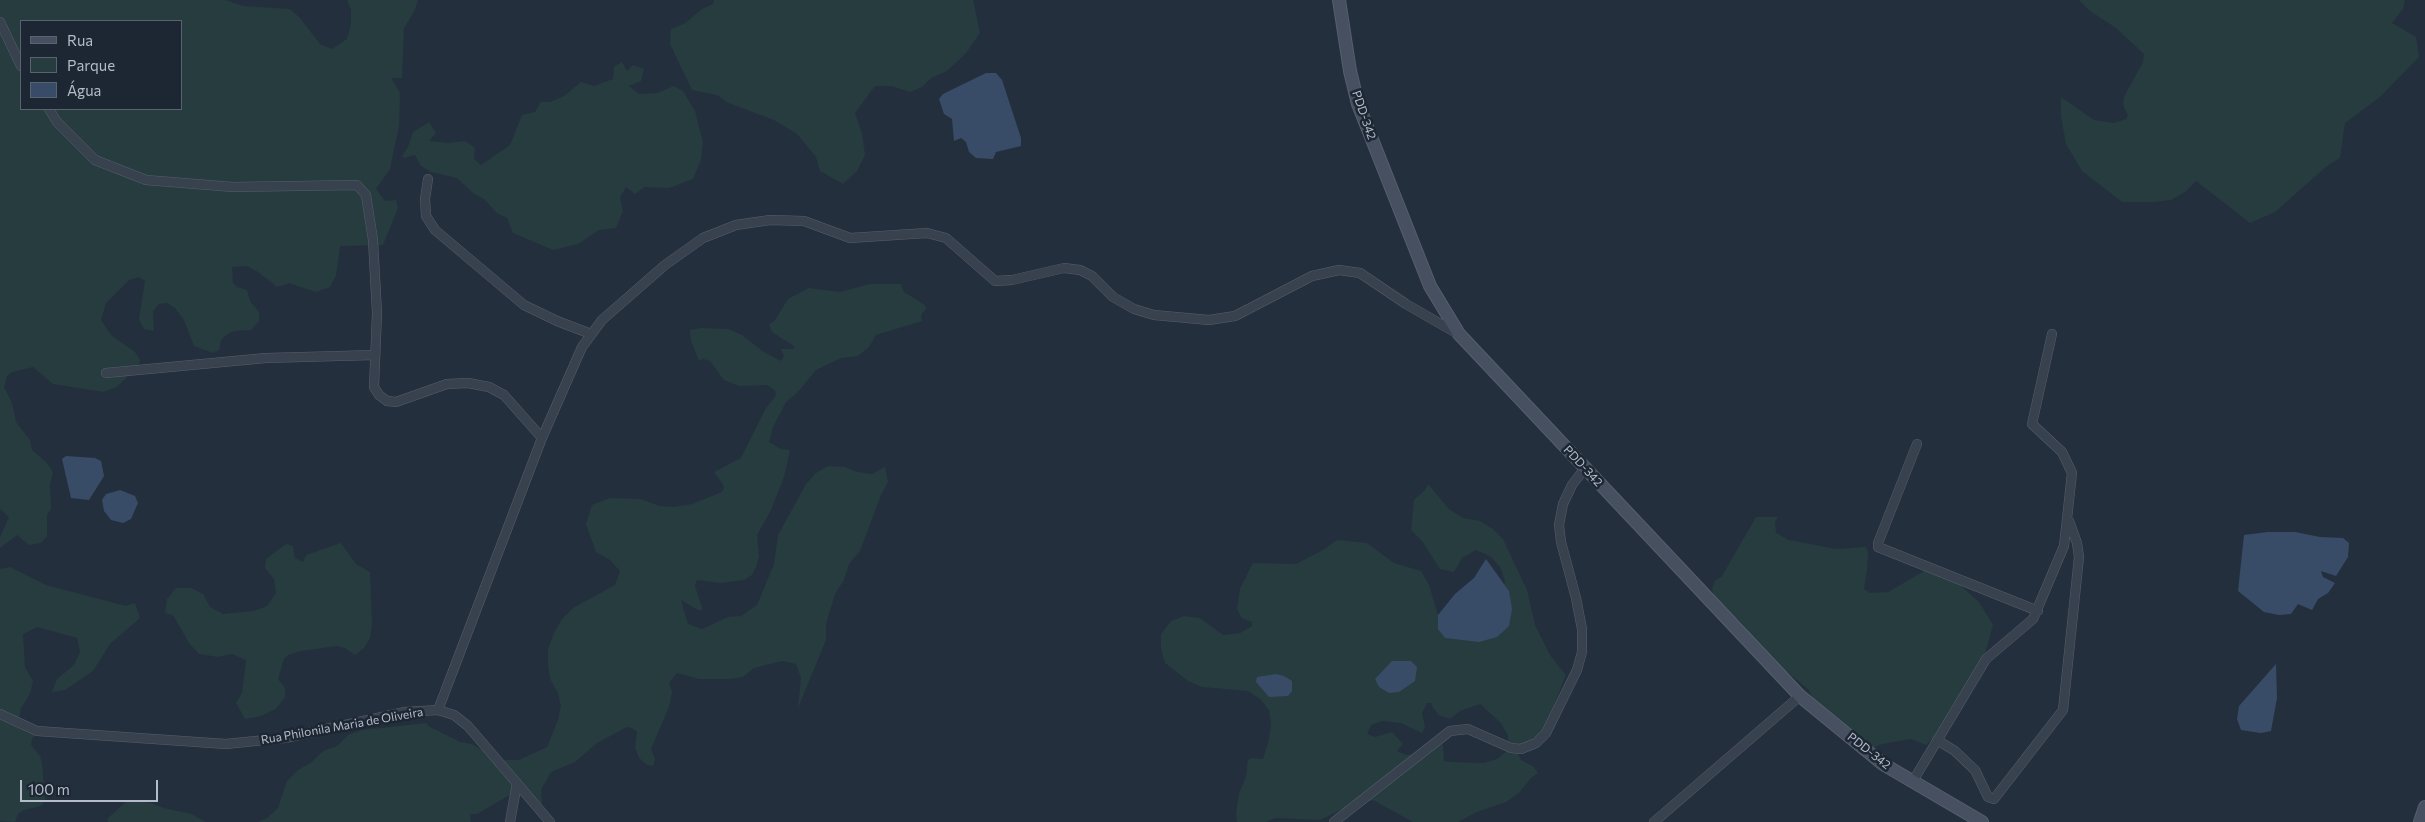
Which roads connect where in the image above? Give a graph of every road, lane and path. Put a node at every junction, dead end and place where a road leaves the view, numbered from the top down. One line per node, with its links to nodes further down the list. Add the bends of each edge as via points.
1 (1339, 0): 7 (street, PDD-342 / PDD-342, via 1358,104 1430,286)
2 (0, 22): 3 (street)
3 (20, 64)
4 (50, 110): 9 (street, via 57,122 95,160 146,180 233,187 350,183 362,188 373,240 377,312)
5 (428, 179): 6 (street, via 426,216 435,230 524,305)
6 (591, 334): 7 (street, via 636,288 703,238 736,225 770,220 804,221 850,238 927,233 946,238 995,281 1064,268 1080,270 1092,276 1113,297 1134,309 1154,315 1209,320 1234,316 1312,276 1339,270 1360,273); 11 (street, via 582,347)
7 (1459, 334): 13 (street, PDD-342 / PDD-342)
8 (2052, 334): 14 (street, via 2032,424 2062,452 2068,462 2072,473)
9 (375, 355): 10 (street, via 266,358); 11 (street, via 374,387 387,401 396,402 447,384 489,387 504,395)
10 (106, 373)
11 (542, 438): 17 (street)
12 (1917, 444): 15 (street, via 1878,546)
13 (1585, 468): 16 (street, PDD-342 / PDD-342); 25 (street, via 1563,504 1559,525 1582,629 1582,652 1578,670 1546,733 1536,743 1521,749 1511,748 1468,729 1450,731)
14 (2068, 518): 15 (street, via 2064,546); 19 (street, via 2079,557 2063,710 1994,799 1988,797 1975,770 1955,751)
15 (2038, 611): 19 (street, via 2018,634 1986,659)
16 (1800, 696): 20 (street, PDD-342 / PDD-342, via 1883,764); 26 (street)
17 (438, 710): 18 (street, Rua Philonila Maria de Oliveira, via 405,712 285,738 226,744 37,730); 21 (street, Rua Philonila Maria de Oliveira, via 454,715 468,726)
18 (0, 714)
19 (1937, 740): 20 (street)
20 (1912, 781): 27 (street, PDD-342 / PDD-342)
21 (517, 783): 23 (street); 24 (street, Rua Philonila Maria de Oliveira)
22 (2425, 807): 28 (street)
23 (510, 822)
24 (550, 822)
25 (1334, 822)
26 (1654, 822)
27 (1982, 822)
28 (2420, 822)

